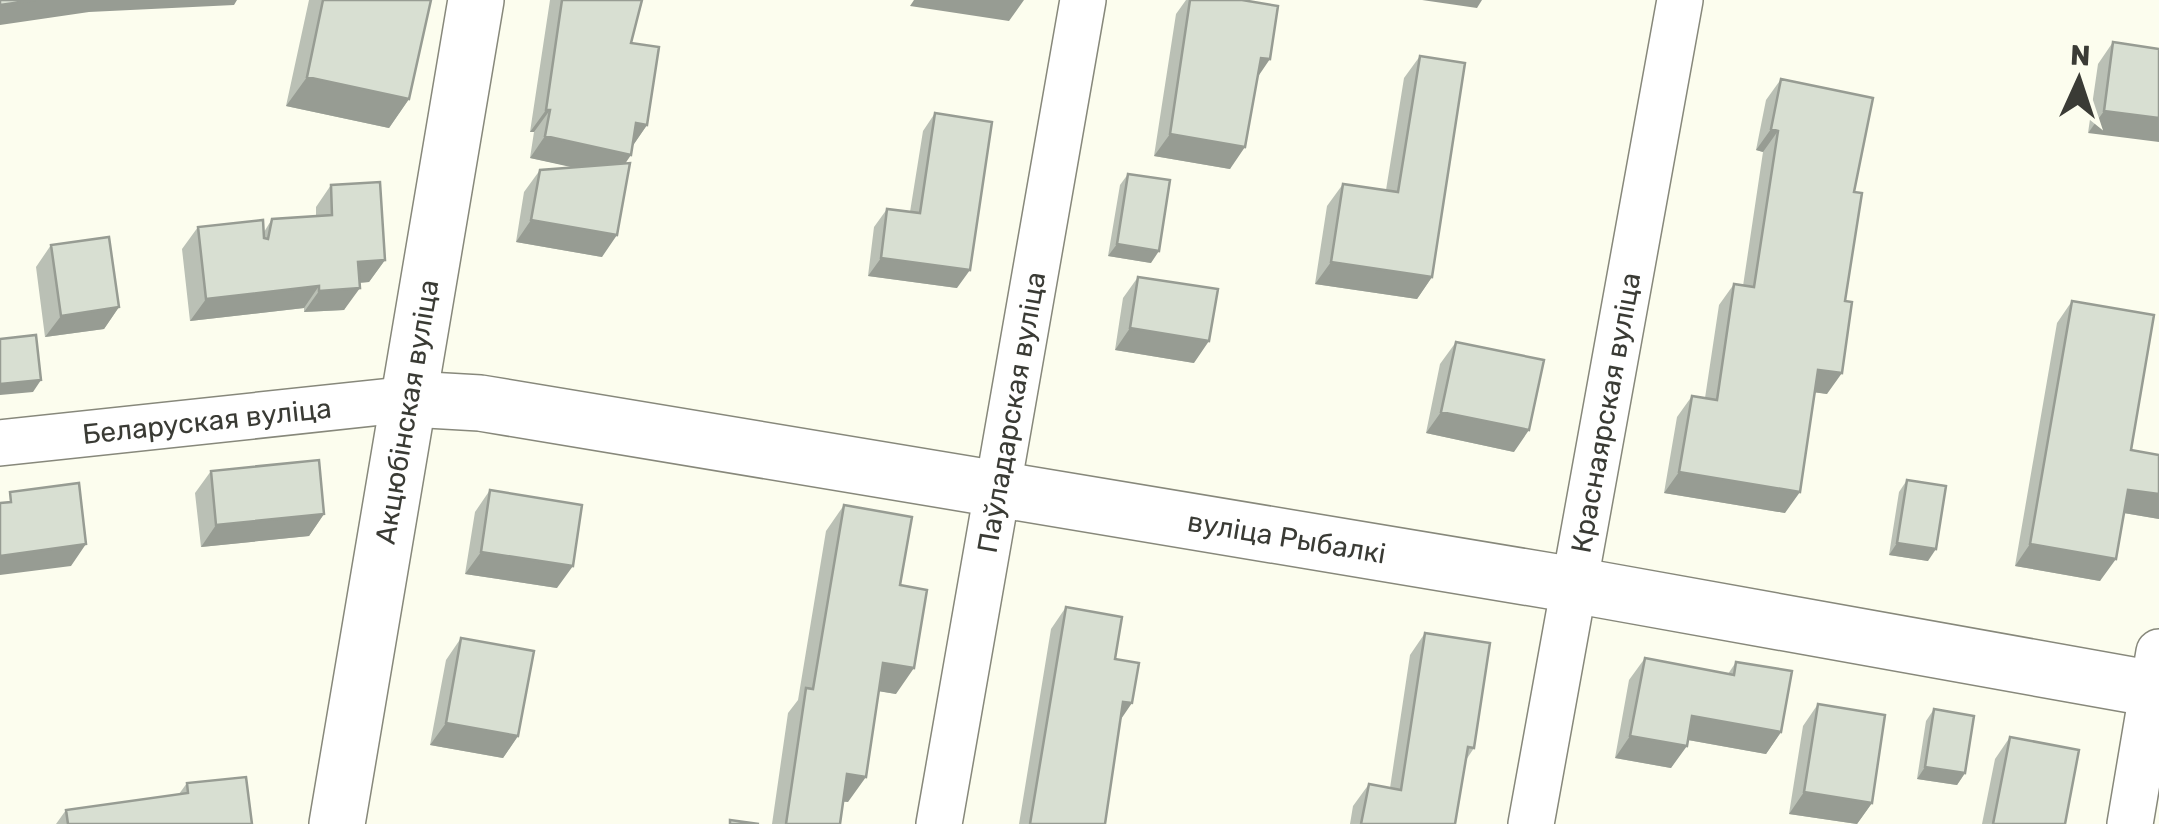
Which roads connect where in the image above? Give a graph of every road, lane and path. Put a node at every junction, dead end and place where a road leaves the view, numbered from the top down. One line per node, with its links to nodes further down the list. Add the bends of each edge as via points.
1 (476, 0): 4 (street, Акцюбінская вуліца)
2 (1083, 0): 6 (street, Паўладарская вуліца)
3 (1680, 0): 7 (street, Краснаярская вуліца)
4 (410, 400): 5 (street, Беларуская вуліца); 6 (street, вуліца Рыбалкі, via 480,403); 9 (street, Акцюбінская вуліца)
5 (0, 443)
6 (1000, 488): 7 (street, вуліца Рыбалкі); 10 (street, Паўладарская вуліца)
7 (1574, 585): 8 (street, вуліца Рыбалкі); 11 (street, Краснаярская вуліца)
8 (2157, 677): 12 (street)
9 (337, 824)
10 (939, 824)
11 (1530, 824)
12 (2130, 824)

